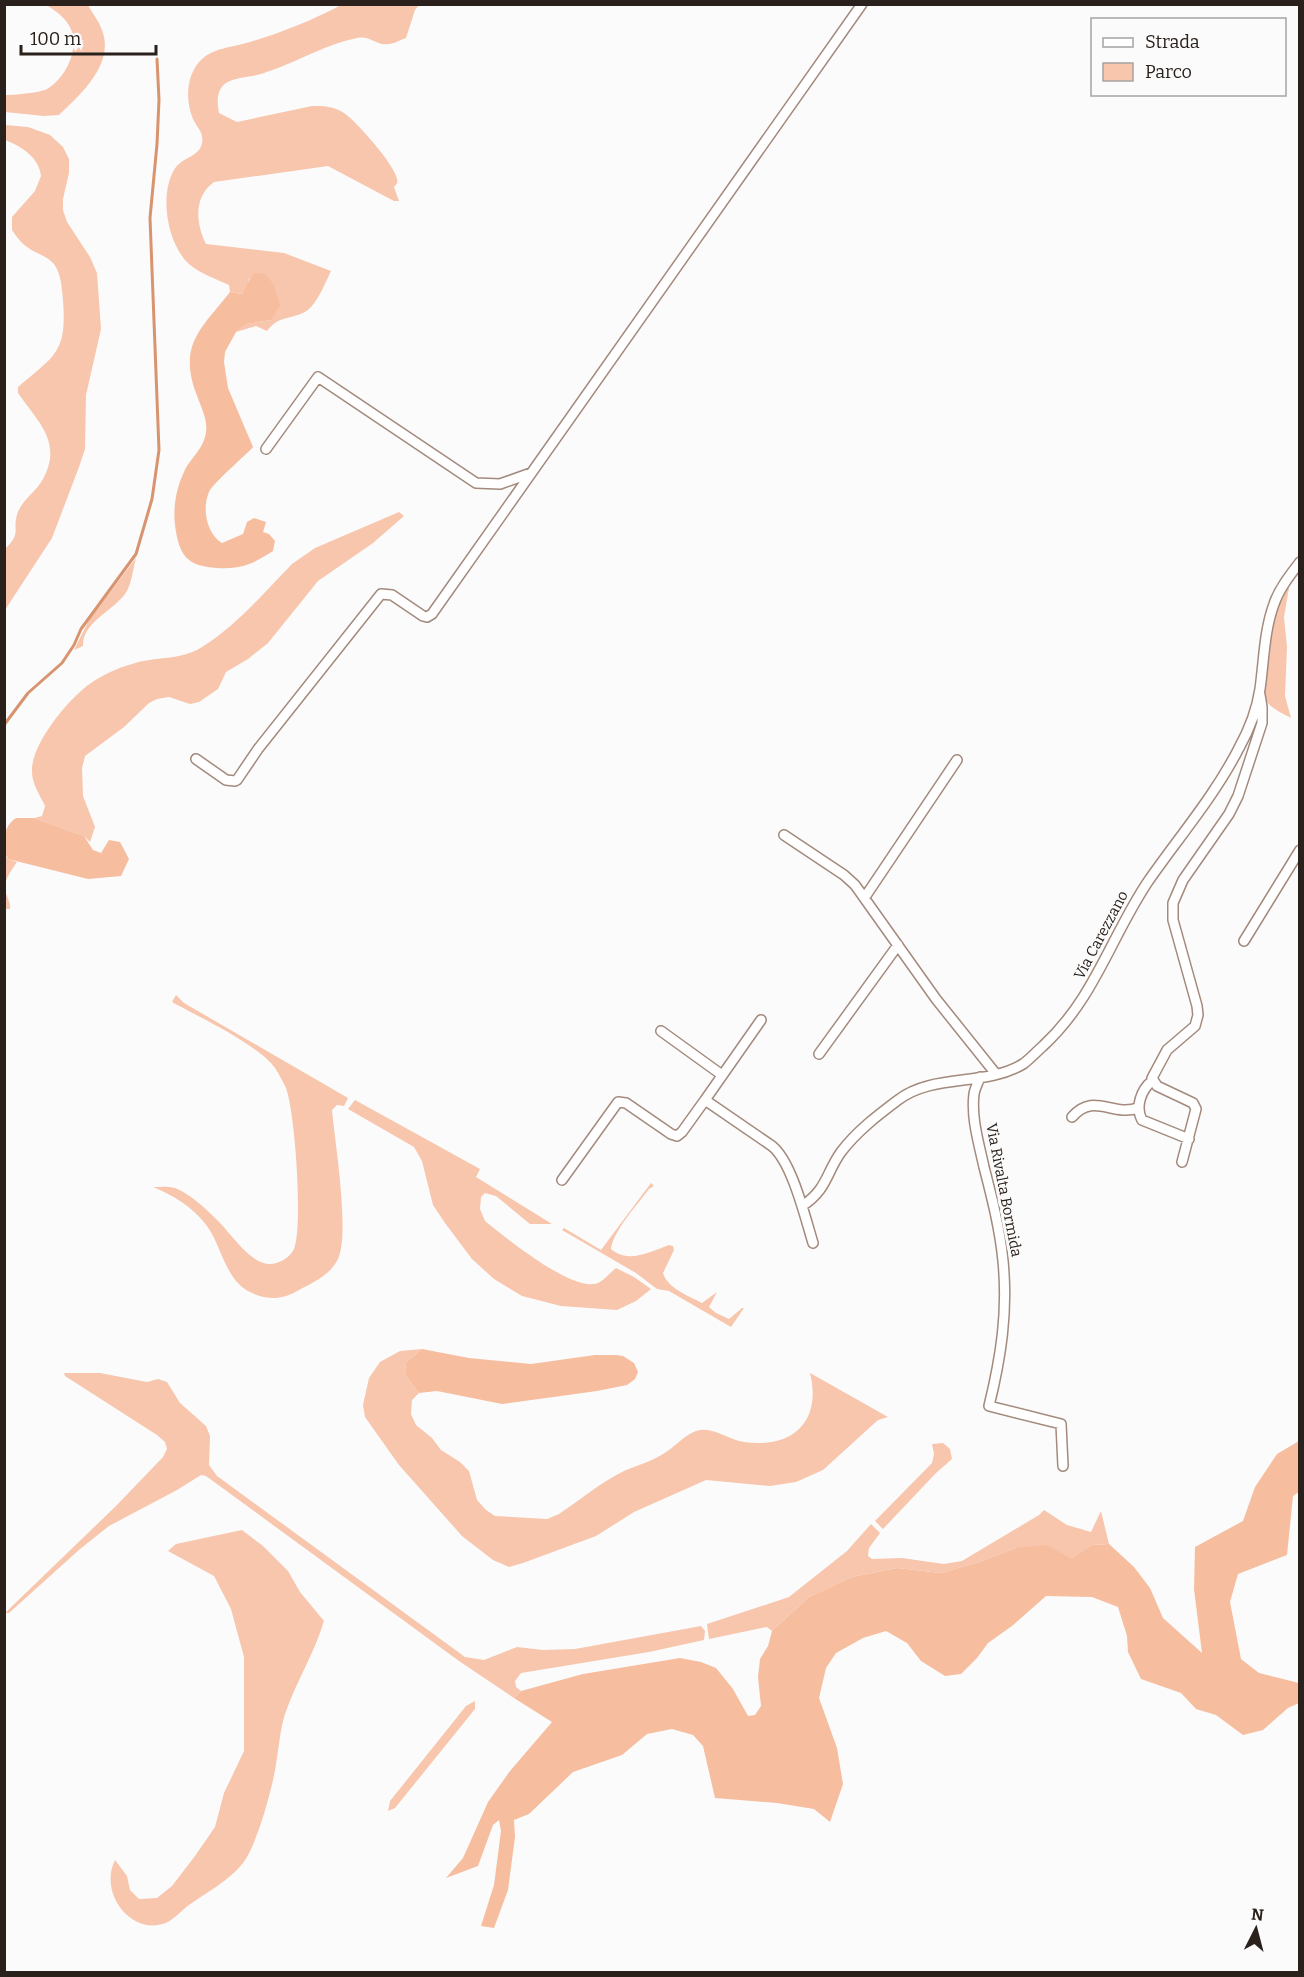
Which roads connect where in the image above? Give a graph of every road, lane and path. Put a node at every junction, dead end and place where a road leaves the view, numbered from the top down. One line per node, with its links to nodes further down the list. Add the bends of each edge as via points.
1 (862, 4): 3 (street)
2 (266, 449): 3 (street, via 318,377 476,483 500,484)
3 (531, 473): 6 (street, via 432,614 421,615 390,594 378,596 237,780 226,780)
4 (1299, 562): 5 (street, Via Carezzano, via 1273,605)
5 (1259, 693): 16 (street, Via Carezzano, via 1225,774 1142,891 1080,1004 1059,1031 1027,1060); 19 (street, via 1262,723 1238,796 1183,880 1173,903 1173,920 1197,1005 1197,1021 1167,1050)
6 (196, 759)
7 (957, 760): 10 (street)
8 (784, 835): 10 (street, via 844,875)
9 (1299, 850): 11 (street)
10 (865, 897): 12 (street)
11 (1244, 941)
12 (898, 945): 15 (street); 16 (street)
13 (761, 1020): 17 (street)
14 (661, 1031): 17 (street)
15 (819, 1054)
16 (996, 1074): 18 (street, Via Carezzano)
17 (722, 1075): 20 (street)
18 (980, 1077): 26 (street, Via Carezzano, via 926,1087 898,1100 845,1147 820,1192); 28 (street, Via Rivalta Bormida, via 974,1094 976,1128 1001,1244 1005,1322 988,1406 1061,1424)
19 (1152, 1081): 21 (street); 23 (street, via 1193,1103 1196,1114)
20 (705, 1100): 25 (street, via 677,1136 626,1103 618,1102); 26 (street, via 779,1152)
21 (1138, 1108): 22 (street, via 1122,1111 1095,1104); 23 (street, via 1142,1120)
22 (1072, 1117)
23 (1189, 1139): 24 (street)
24 (1182, 1162)
25 (562, 1180)
26 (802, 1206): 27 (street)
27 (813, 1243)
28 (1063, 1466)

